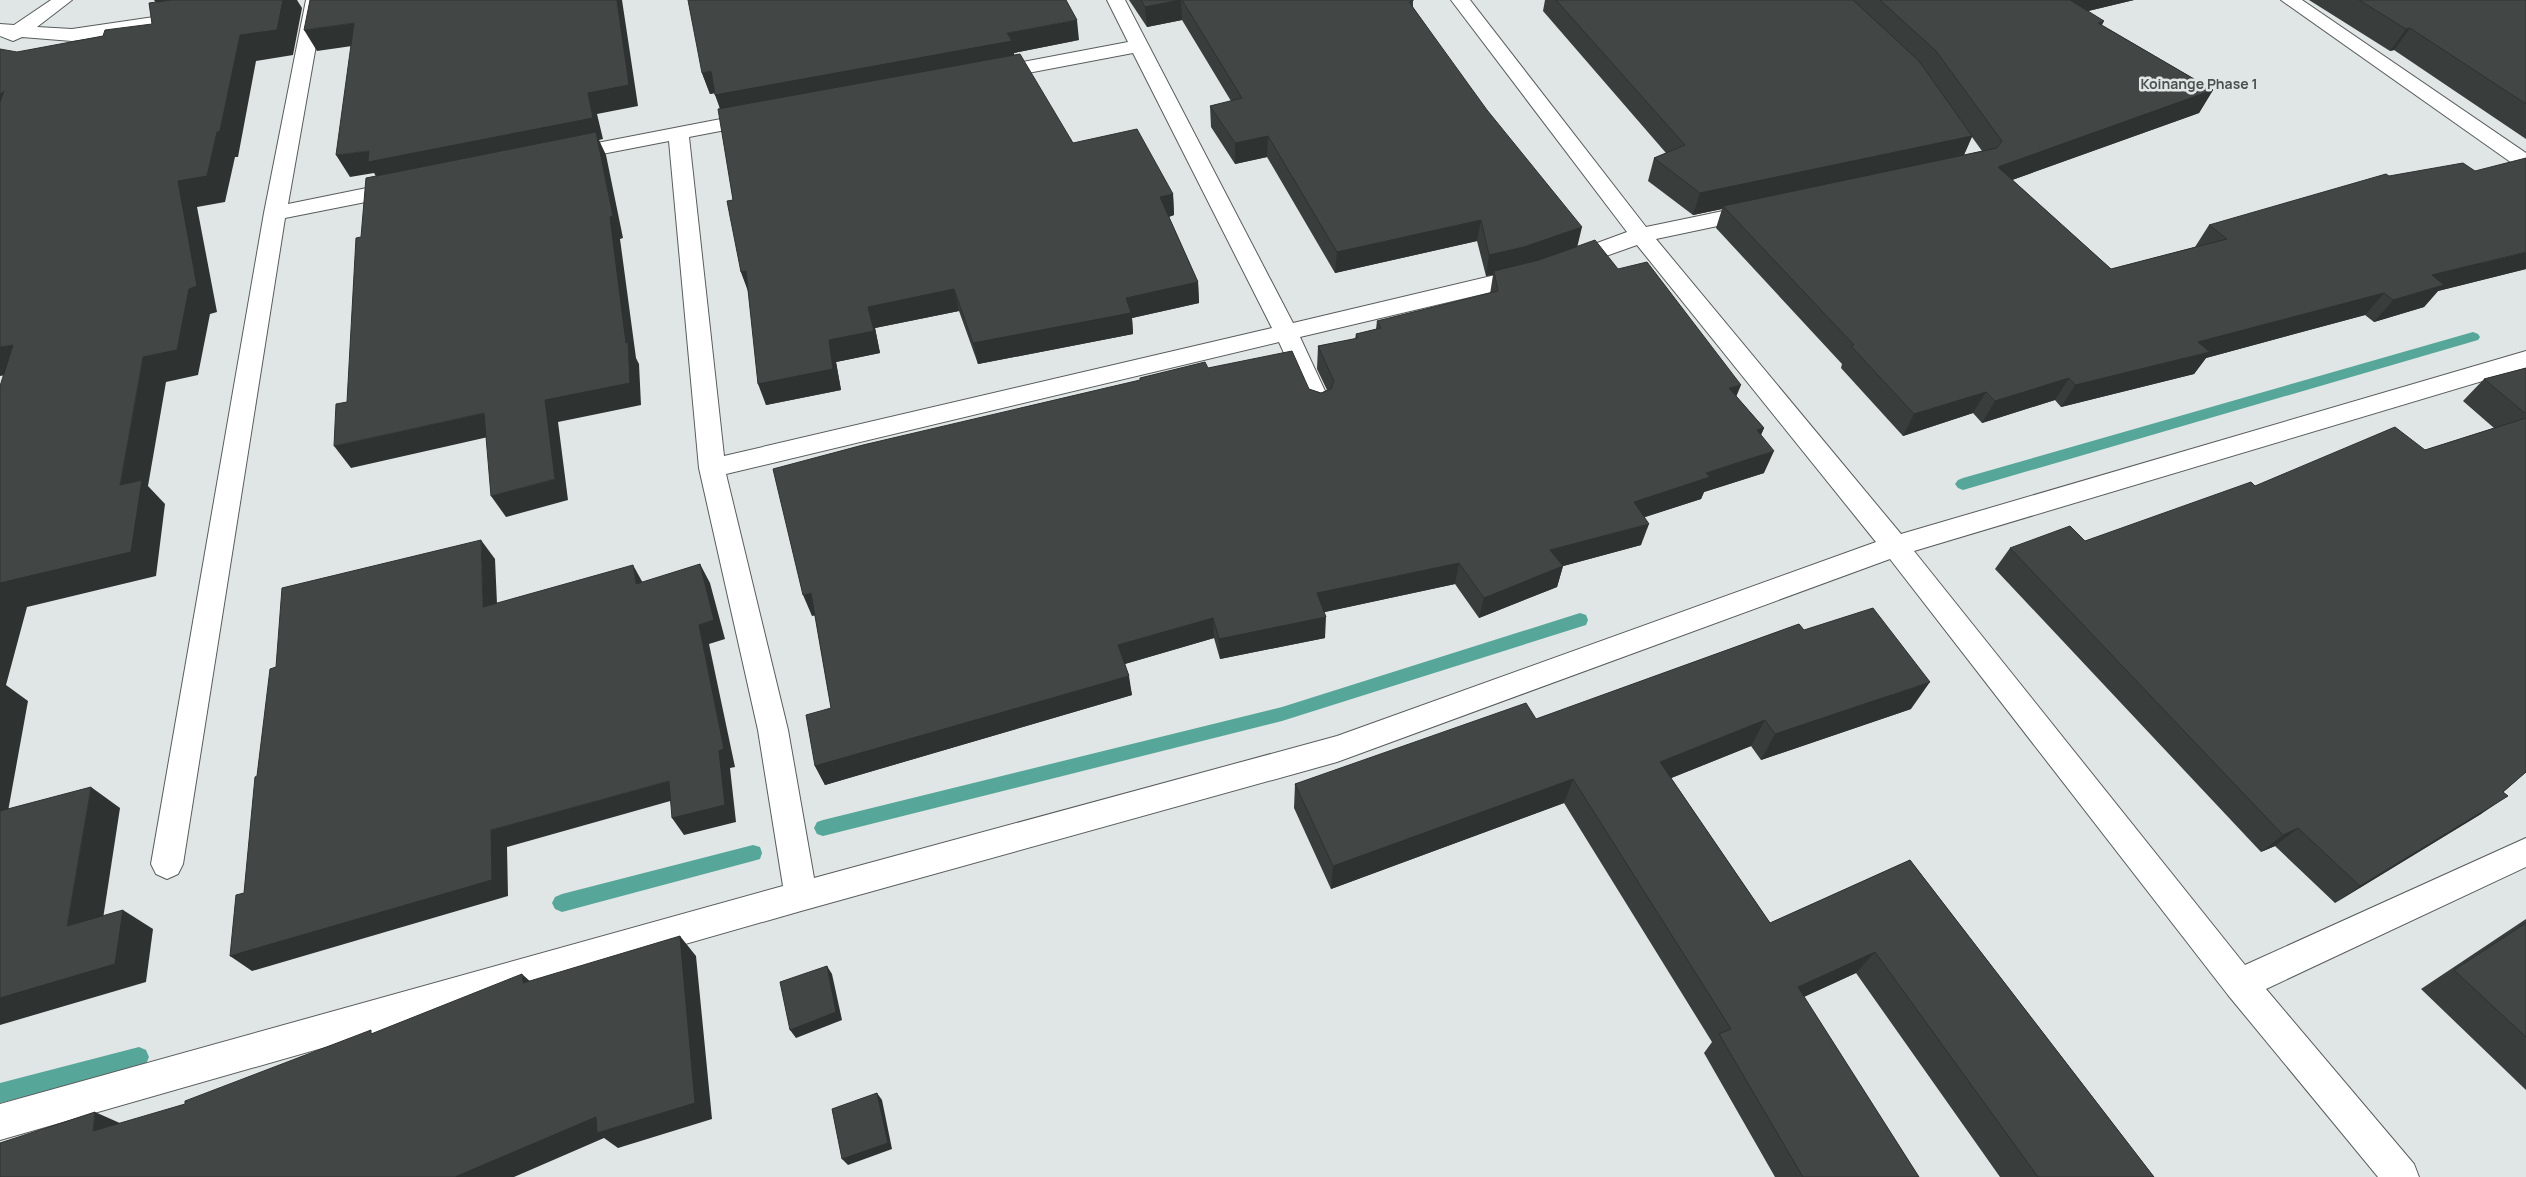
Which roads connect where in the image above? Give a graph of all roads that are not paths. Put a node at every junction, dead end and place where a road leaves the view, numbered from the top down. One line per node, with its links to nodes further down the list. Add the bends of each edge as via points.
1 (63, 0): 7 (street)
2 (308, 0): 17 (street)
3 (1116, 0): 9 (street)
4 (1460, 0): 18 (street)
5 (2290, 0): 14 (street)
6 (205, 15): 7 (street, via 72,35)
7 (8, 31): 8 (street)
8 (0, 45)
9 (1140, 46): 10 (street); 19 (street)
10 (976, 77)
11 (774, 114): 12 (street)
12 (678, 132): 13 (street); 22 (street)
13 (544, 159)
14 (2526, 163)
15 (419, 184): 17 (street)
16 (1776, 207): 18 (street)
17 (275, 213): 25 (street)
18 (1641, 235): 19 (street, via 1526,276); 23 (street)
19 (1286, 332): 21 (street); 22 (street)
20 (2526, 359): 23 (street)
21 (1319, 404)
22 (712, 468): 26 (street, via 773,730)
23 (1894, 546): 26 (street, via 1337,749); 27 (street)
24 (2526, 852): 27 (street)
25 (167, 864)
26 (800, 896): 28 (street)
27 (2240, 984): 29 (street)
28 (0, 1122)
29 (2401, 1177)

